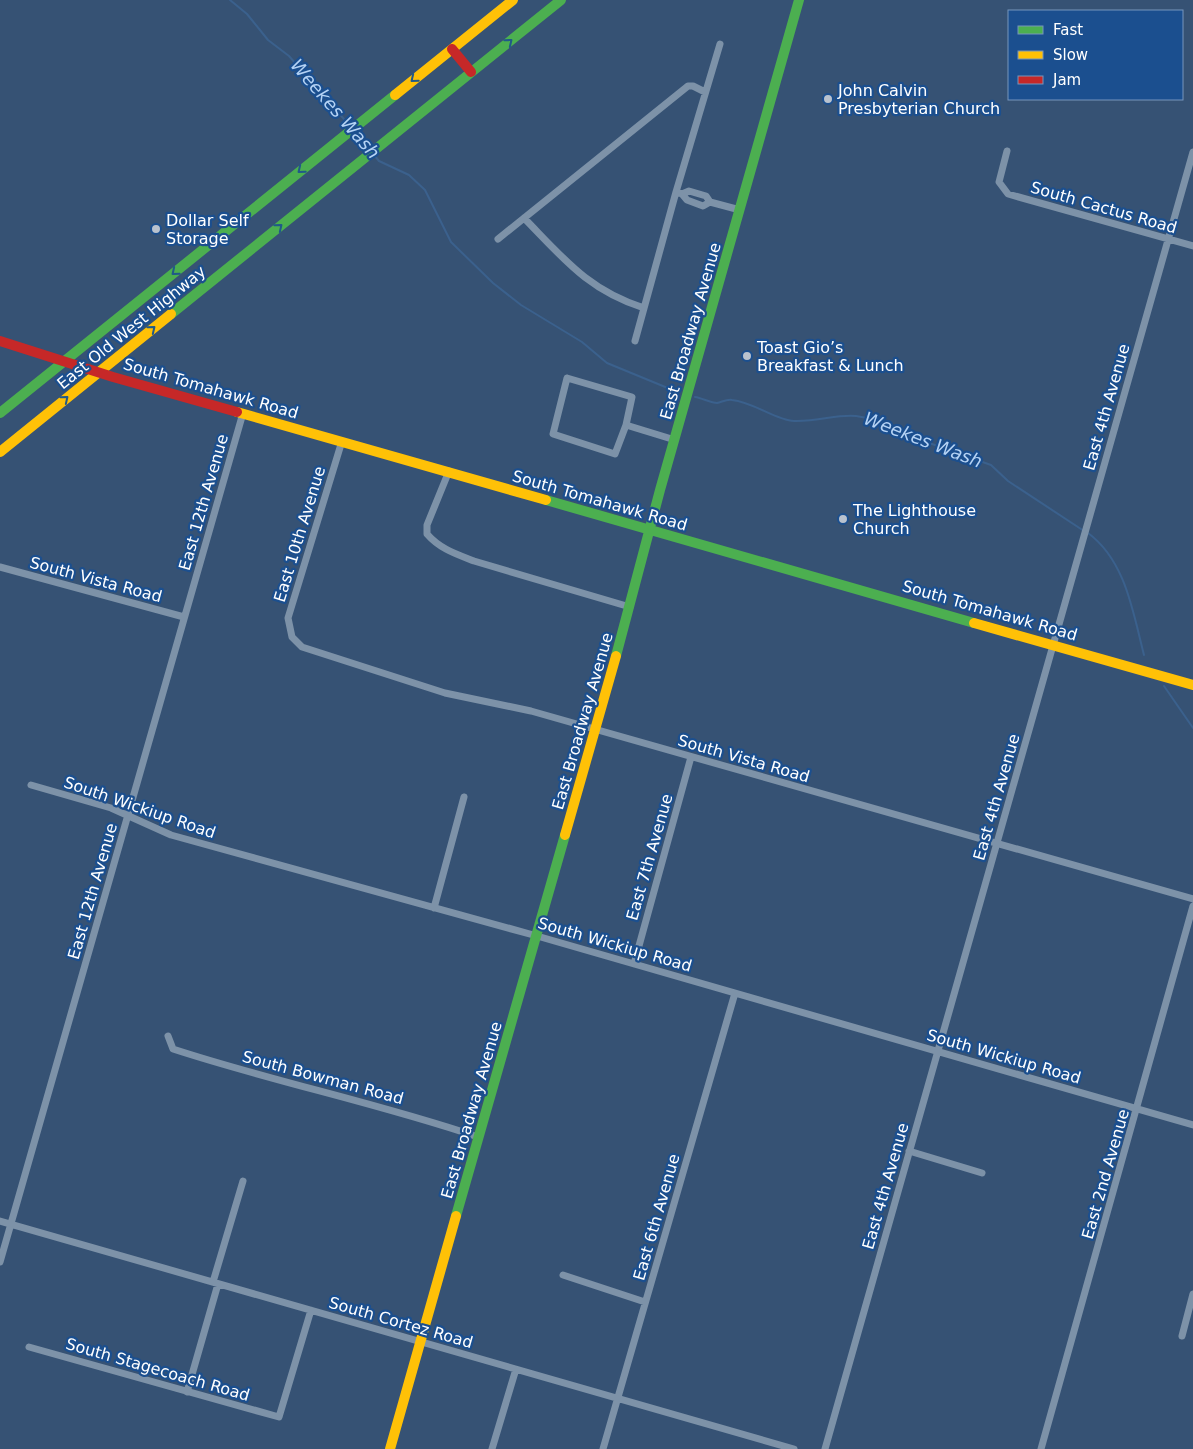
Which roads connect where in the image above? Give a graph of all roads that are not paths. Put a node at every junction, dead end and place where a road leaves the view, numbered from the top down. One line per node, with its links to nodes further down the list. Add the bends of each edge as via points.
1 (513, 0): 5 (main road, East Old West Highway)
2 (561, 0): 6 (main road, East Old West Highway, one-way to 2)
3 (799, 0): 11 (main road, East Broadway Avenue)
4 (720, 44): 7 (street)
5 (452, 49): 6 (main road); 19 (main road, East Old West Highway, one-way to 19)
6 (471, 72): 20 (main road, East Old West Highway, one-way to 6)
7 (705, 92): 10 (street); 12 (street, via 688,86)
8 (1007, 151): 13 (street, South Cactus Road, via 999,182 1008,194)
9 (1193, 152): 13 (street, East 4th Avenue)
10 (679, 193): 11 (street, via 689,191 706,196 710,202); 16 (street)
11 (740, 210): 24 (main road, East Broadway Avenue)
12 (524, 218): 14 (street); 16 (street, via 578,274 620,300)
13 (1168, 238): 15 (street, South Cactus Road); 33 (street, East 4th Avenue)
14 (498, 239)
15 (1193, 246)
16 (644, 308): 18 (street)
17 (0, 341): 19 (main road, South Tomahawk Road)
18 (635, 341)
19 (64, 361): 20 (main road, South Tomahawk Road); 21 (main road, East Old West Highway)
20 (98, 372): 22 (main road, South Tomahawk Road); 26 (main road, East Old West Highway, one-way to 20)
21 (0, 413)
22 (243, 413): 25 (main road, South Tomahawk Road); 31 (street, East 12th Avenue)
23 (626, 425): 23 (street, via 632,397 567,378 553,434 615,454); 24 (street)
24 (675, 440): 28 (main road, East Broadway Avenue)
25 (342, 441): 27 (main road, South Tomahawk Road); 32 (street, East 10th Avenue, via 288,618)
26 (0, 452)
27 (449, 471): 28 (main road, South Tomahawk Road); 30 (street, via 427,534 450,553)
28 (650, 530): 30 (main road, East Broadway Avenue); 33 (main road, South Tomahawk Road)
29 (0, 567): 31 (street, South Vista Road)
30 (630, 607): 35 (main road, East Broadway Avenue)
31 (184, 617): 39 (street, East 12th Avenue)
32 (292, 636): 35 (street, South Vista Road, via 302,647 445,693 531,711)
33 (1054, 644): 34 (main road, South Tomahawk Road); 40 (street, East 4th Avenue)
34 (1193, 685)
35 (595, 729): 36 (street, South Vista Road); 44 (main road, East Broadway Avenue)
36 (691, 757): 40 (street, South Vista Road); 45 (street, East 7th Avenue)
37 (31, 785): 39 (street, South Wickiup Road)
38 (464, 797): 43 (street)
39 (128, 815): 43 (street, South Wickiup Road, via 171,835); 56 (street, East 12th Avenue)
40 (997, 844): 41 (street, South Vista Road); 48 (street, East 4th Avenue)
41 (1193, 899)
42 (1193, 906): 49 (street, East 2nd Avenue)
43 (434, 908): 44 (street, South Wickiup Road)
44 (536, 936): 45 (street, South Wickiup Road); 51 (main road, East Broadway Avenue)
45 (634, 964): 46 (street, South Wickiup Road)
46 (734, 993): 48 (street, South Wickiup Road); 61 (street, East 6th Avenue)
47 (168, 1036): 51 (street, South Bowman Road, via 173,1049 219,1064 417,1116)
48 (938, 1051): 49 (street, South Wickiup Road); 52 (street, East 4th Avenue)
49 (1138, 1109): 50 (street, South Wickiup Road); 74 (street, East 2nd Avenue)
50 (1193, 1125)
51 (478, 1137): 64 (main road, East Broadway Avenue)
52 (909, 1151): 53 (street); 73 (street, East 4th Avenue)
53 (982, 1173)
54 (243, 1181): 59 (street)
55 (0, 1221): 56 (street, South Cortez Road)
56 (11, 1225): 57 (street, East 12th Avenue); 59 (street, South Cortez Road)
57 (0, 1262)
58 (563, 1275): 61 (street)
59 (216, 1283): 62 (street, South Cortez Road); 67 (street)
60 (1193, 1294): 63 (street)
61 (645, 1302): 68 (street, East 6th Avenue)
62 (311, 1310): 64 (street, South Cortez Road); 67 (street, South Stagecoach Road, via 279,1417)
63 (1182, 1336)
64 (421, 1342): 66 (street, South Cortez Road); 69 (main road, East Broadway Avenue)
65 (29, 1346): 67 (street, South Stagecoach Road)
66 (516, 1369): 68 (street, South Cortez Road); 70 (street)
67 (187, 1392)
68 (618, 1398): 71 (street, East 6th Avenue); 72 (street, South Cortez Road)
69 (390, 1449)
70 (492, 1449)
71 (603, 1449)
72 (794, 1449)
73 (824, 1449)
74 (1041, 1449)

